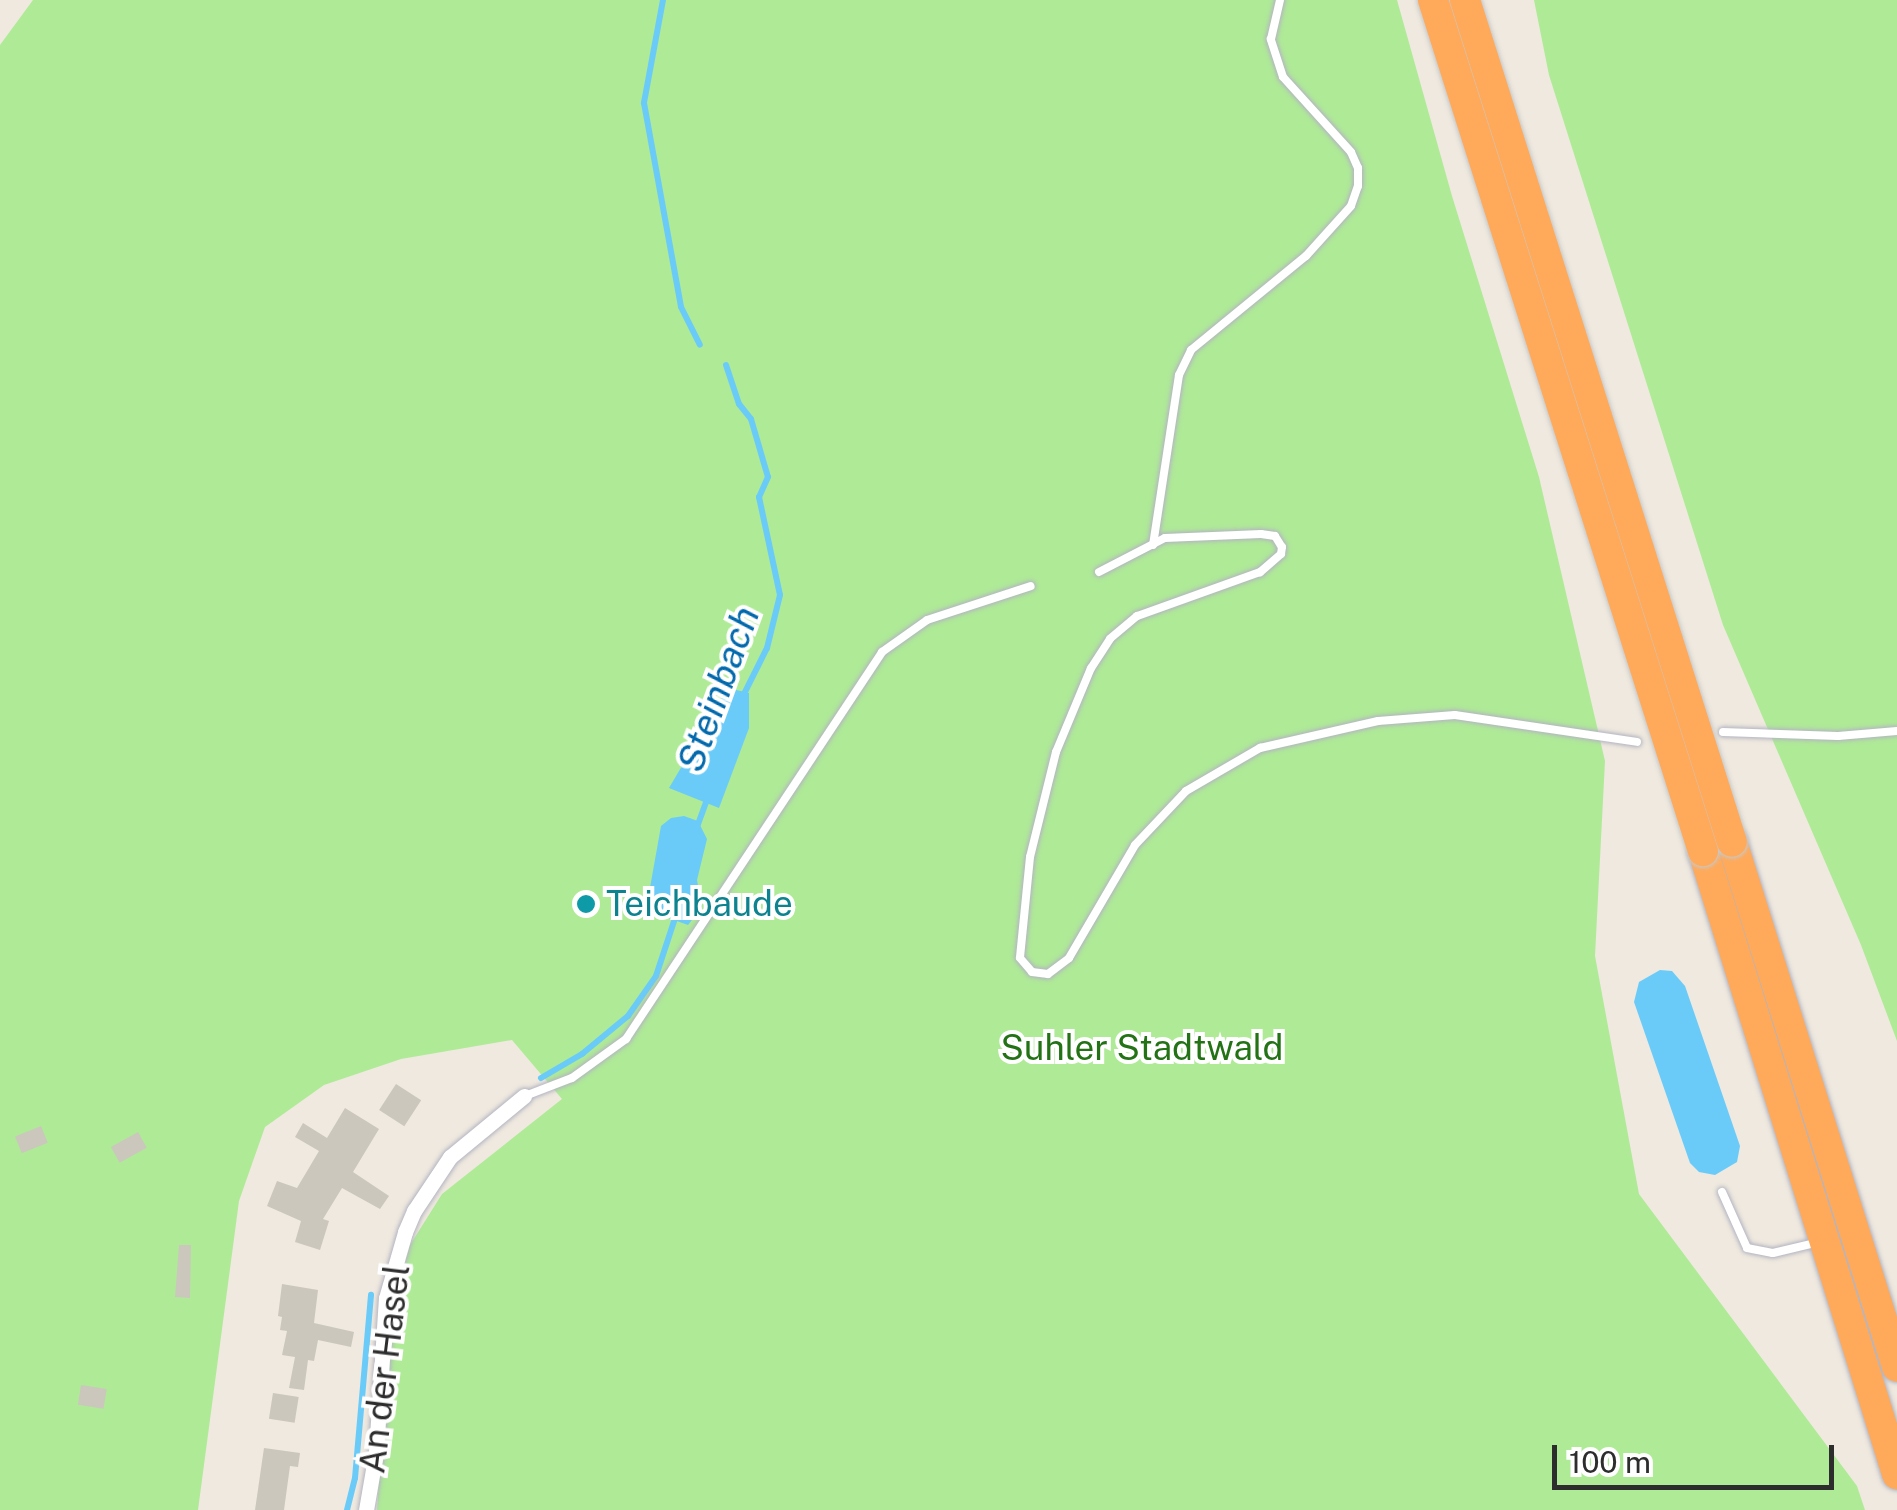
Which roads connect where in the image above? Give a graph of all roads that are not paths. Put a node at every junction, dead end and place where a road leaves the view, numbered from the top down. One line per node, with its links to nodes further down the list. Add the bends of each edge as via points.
1 (1280, 0): 4 (lane, via 1271,39 1283,78 1351,152 1358,186 1351,206 1306,256 1190,350)
2 (1432, 0): 12 (highway, bridge)
3 (1465, 0): 13 (highway, bridge)
4 (1153, 545): 5 (lane); 9 (lane, via 1165,538 1261,534 1275,536 1282,547 1260,572 1138,616 1090,668 1056,752 1030,857 1020,958 1032,972 1048,974 1069,958 1135,845 1186,791 1260,748 1378,721 1455,715)
5 (1100, 572)
6 (1030, 586): 10 (lane, via 928,620 882,652 626,1040 572,1078)
7 (1897, 731): 8 (lane)
8 (1723, 732)
9 (1637, 742)
10 (524, 1096): 15 (street, An der Hasel, via 450,1157 405,1232 386,1298)
11 (1722, 1192): 12 (lane, via 1747,1248 1773,1252)
12 (1824, 1242): 14 (highway)
13 (1897, 1367)
14 (1897, 1474)
15 (366, 1510)

